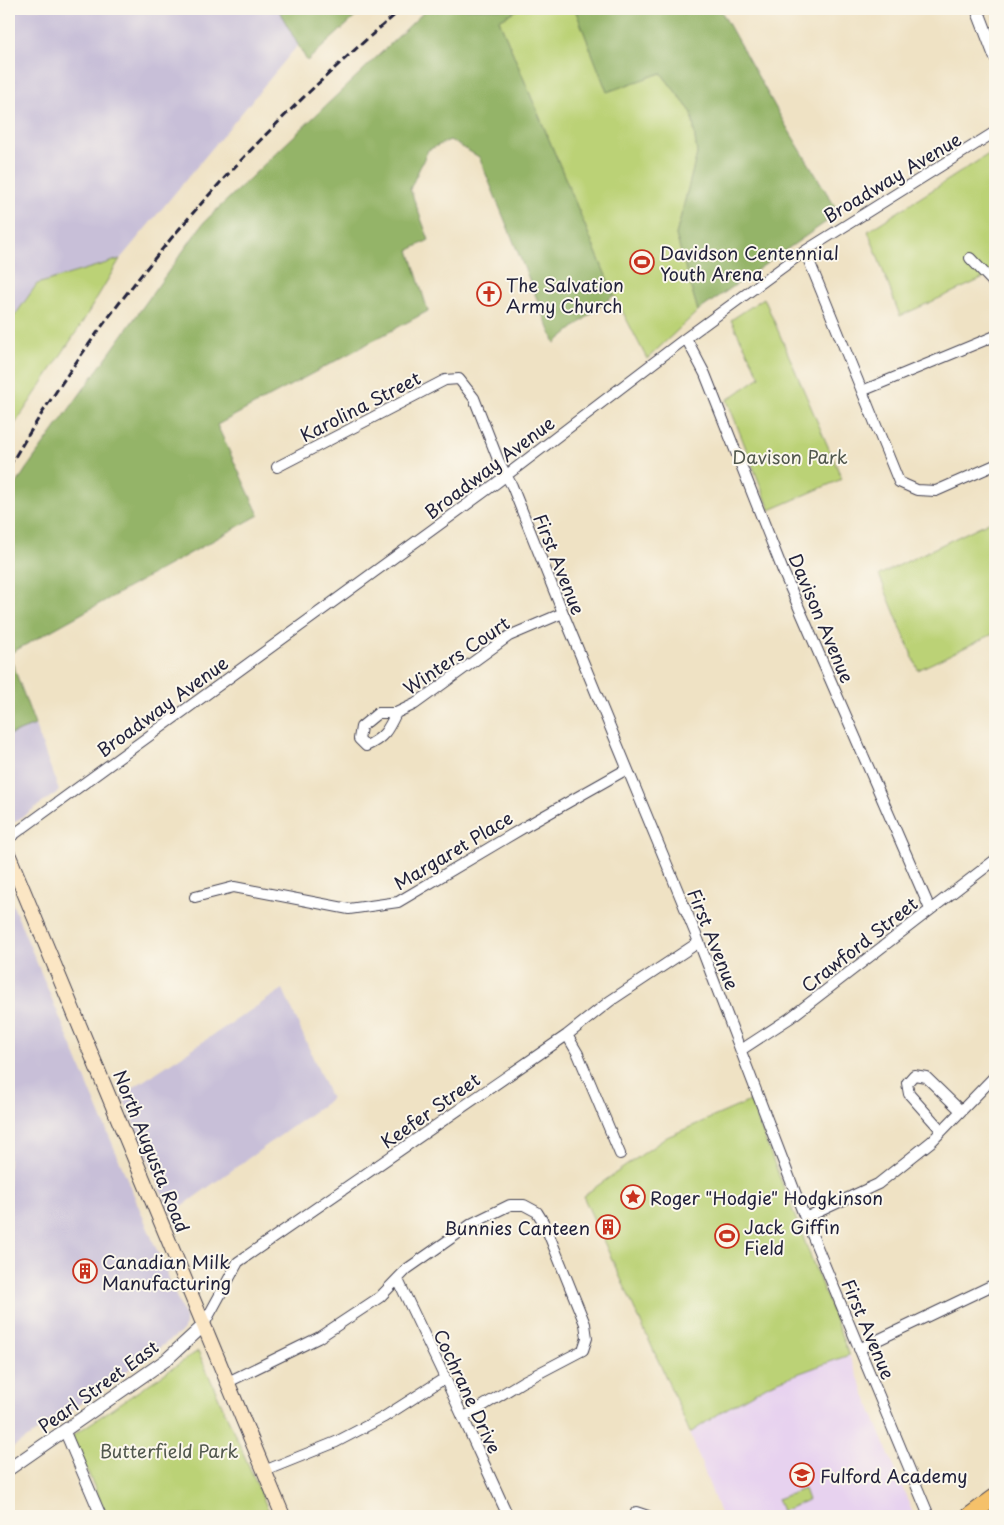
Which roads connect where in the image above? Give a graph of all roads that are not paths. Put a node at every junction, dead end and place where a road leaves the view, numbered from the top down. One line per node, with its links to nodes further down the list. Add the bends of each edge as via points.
1 (977, 9): 2 (street)
2 (995, 56)
3 (995, 132): 4 (street, Broadway Avenue)
4 (805, 251): 8 (street, Broadway Avenue); 10 (street)
5 (970, 258): 6 (street)
6 (995, 287)
7 (995, 336): 10 (street)
8 (686, 338): 13 (street, Broadway Avenue); 21 (street, Davison Avenue, via 705,374 784,571)
9 (458, 379): 12 (street, Karolina Street, via 445,380); 13 (street, First Avenue, via 474,398)
10 (862, 391): 11 (street, via 898,482 917,490 936,491)
11 (995, 465)
12 (277, 466)
13 (507, 476): 14 (street, First Avenue); 17 (street, Broadway Avenue)
14 (562, 614): 15 (street, Winters Court, via 509,636 414,704); 16 (street, First Avenue)
15 (396, 713)
16 (627, 769): 20 (street, Margaret Place, via 398,902 349,909 234,887); 22 (street, First Avenue)
17 (9, 838)
18 (9, 856): 32 (main road, North Augusta Road)
19 (995, 860): 21 (street, Crawford Street)
20 (195, 897)
21 (930, 909): 24 (street, Crawford Street, via 790,1018)
22 (699, 942): 23 (street, Keefer Street, via 610,1001); 24 (street, First Avenue)
23 (567, 1035): 28 (street); 32 (street, Keefer Street, via 238,1262)
24 (741, 1050): 29 (street, First Avenue)
25 (995, 1076): 26 (street)
26 (961, 1111): 27 (street); 27 (street, via 926,1076 914,1075 907,1083 909,1094)
27 (941, 1130): 29 (street, via 878,1184)
28 (620, 1154)
29 (805, 1218): 33 (street, First Avenue)
30 (398, 1280): 34 (street, Cochrane Drive); 35 (street, via 318,1338); 36 (street, via 407,1269 466,1228 510,1205 524,1205 537,1212 545,1225 585,1324 587,1338 583,1350)
31 (995, 1284): 33 (street)
32 (203, 1326): 35 (main road, North Augusta Road); 37 (street, Pearl Street East, via 166,1360)
33 (859, 1349): 46 (street, First Avenue)
34 (445, 1378): 36 (street, Cochrane Drive); 39 (street, via 384,1417 336,1442)
35 (228, 1382): 39 (main road, North Augusta Road)
36 (463, 1418): 44 (street, Cochrane Drive)
37 (65, 1432): 38 (street, Pearl Street East); 42 (street)
38 (9, 1469)
39 (264, 1471): 43 (main road, North Augusta Road)
40 (995, 1497): 47 (main road)
41 (636, 1512): 45 (street)
42 (101, 1516)
43 (283, 1516)
44 (508, 1516)
45 (648, 1516)
46 (929, 1516)
47 (969, 1516)

